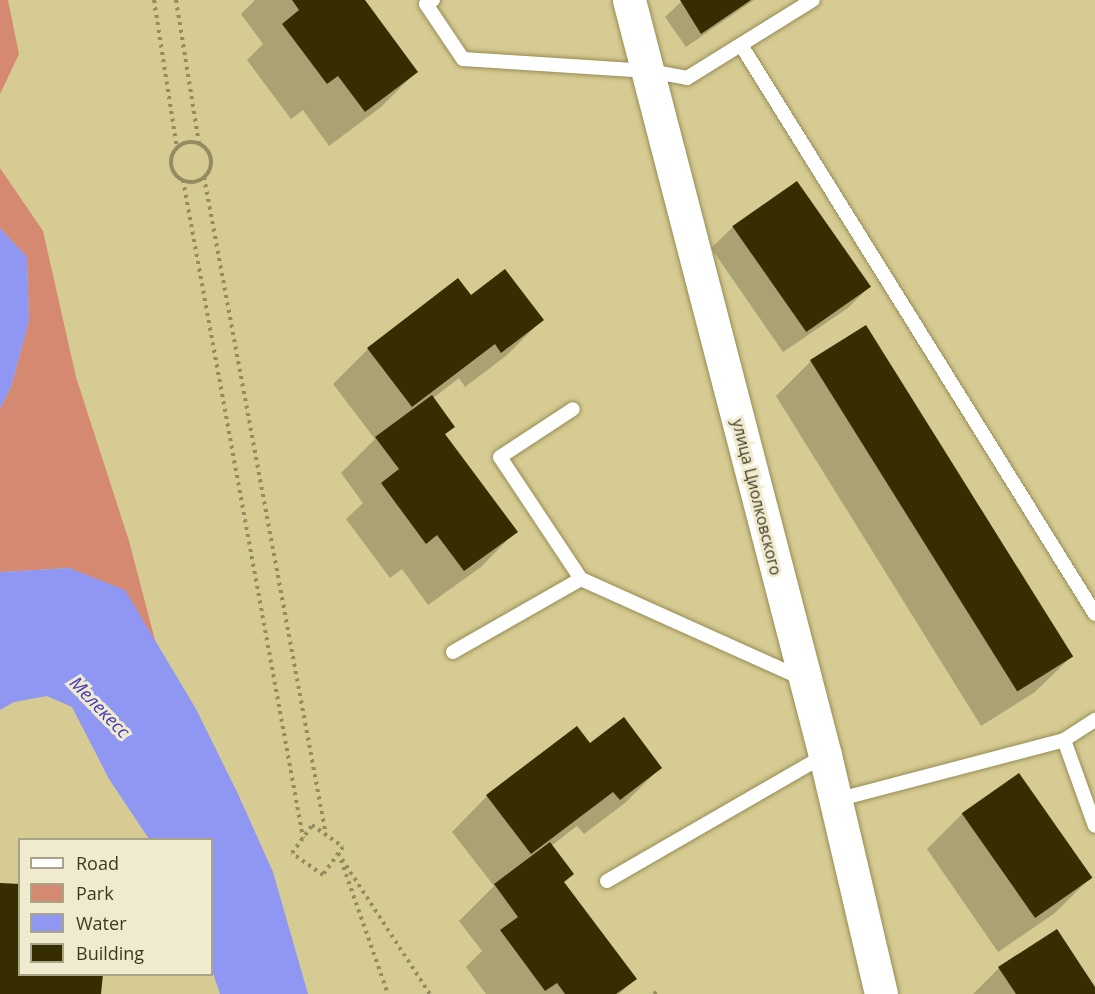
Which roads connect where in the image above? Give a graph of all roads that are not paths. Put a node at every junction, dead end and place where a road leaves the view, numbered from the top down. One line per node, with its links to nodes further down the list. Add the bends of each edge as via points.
1 (433, 0): 5 (lane, via 426,4 463,59)
2 (630, 0): 5 (street, улица Циолковского)
3 (813, 0): 4 (lane)
4 (741, 45): 5 (lane, via 687,78); 8 (lane)
5 (650, 71): 10 (street, улица Циолковского)
6 (573, 409): 7 (lane, via 500,457)
7 (581, 579): 9 (lane); 10 (lane)
8 (1095, 614)
9 (453, 652)
10 (803, 679): 13 (street, улица Циолковского)
11 (1095, 720): 12 (lane)
12 (1064, 740): 14 (lane); 15 (lane)
13 (825, 756): 14 (street, улица Циолковского); 16 (lane)
14 (836, 800): 17 (street, улица Циолковского)
15 (1095, 826)
16 (607, 881)
17 (881, 994)

